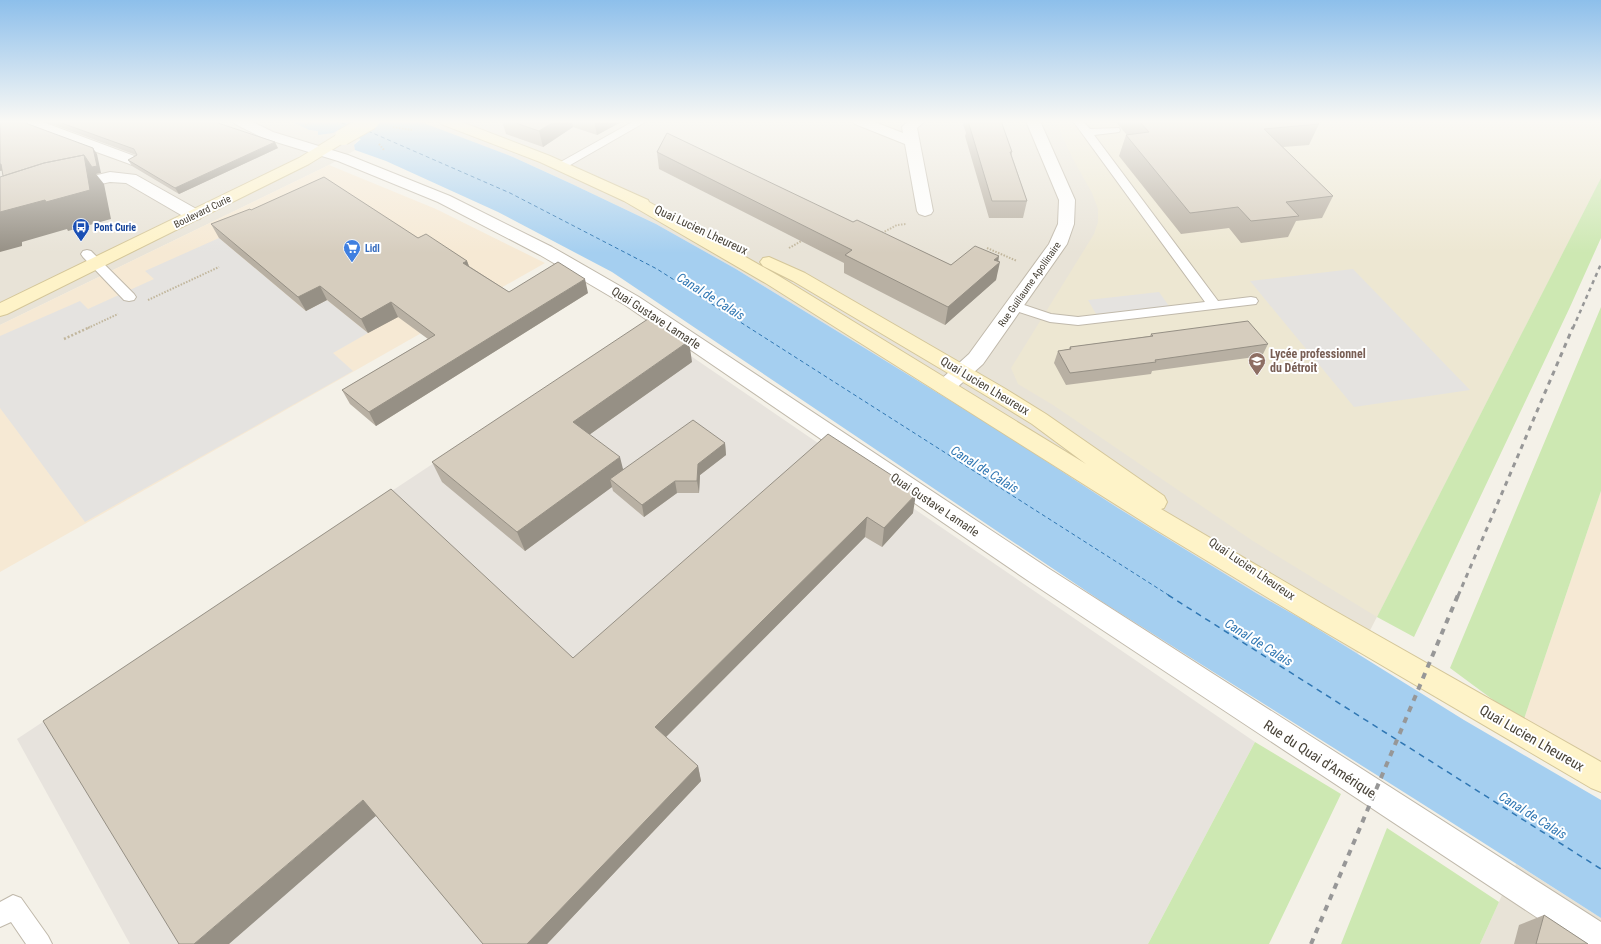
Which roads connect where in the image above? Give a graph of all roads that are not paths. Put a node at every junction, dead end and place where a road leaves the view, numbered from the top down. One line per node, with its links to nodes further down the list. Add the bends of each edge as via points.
1 (295, 165): 10 (street, Boulevard Curie)
2 (358, 165): 20 (street, Quai Gustave Lamarle, via 444,199 603,283)
3 (916, 165): 9 (street)
4 (1052, 165): 16 (street, Rue Guillaume Apollinaire, via 1067,200 1066,224 1062,235)
5 (1110, 165): 15 (lane)
6 (560, 166): 8 (street, Quai Lucien Lheureux)
7 (58, 189): 10 (street, via 98,178 126,177)
8 (629, 197): 18 (street, Quai Lucien Lheureux, via 806,281); 19 (street, Quai Lucien Lheureux, via 773,280)
9 (925, 211)
10 (188, 212): 11 (street, Boulevard Curie)
11 (92, 258): 12 (street, Boulevard Curie); 13 (lane); 17 (street, Boulevard Curie)
12 (0, 296)
13 (129, 297)
14 (1251, 301): 15 (lane)
15 (1214, 305): 16 (lane, via 1078,321 1050,318)
16 (1015, 306): 18 (street, Rue Guillaume Apollinaire, via 976,359)
17 (0, 310)
18 (962, 373): 19 (street, Rue Guillaume Apollinaire); 21 (street, Quai Lucien Lheureux, via 1039,419 1212,543)
19 (945, 387): 21 (street, Quai Lucien Lheureux, via 1161,521)
20 (1039, 576): 24 (street, Rue du Quai d'Amérique)
21 (1318, 614): 22 (street, Quai Lucien Lheureux)
22 (1601, 778)
23 (0, 916): 25 (lane, via 13,906)
24 (1601, 941)
25 (40, 944)

